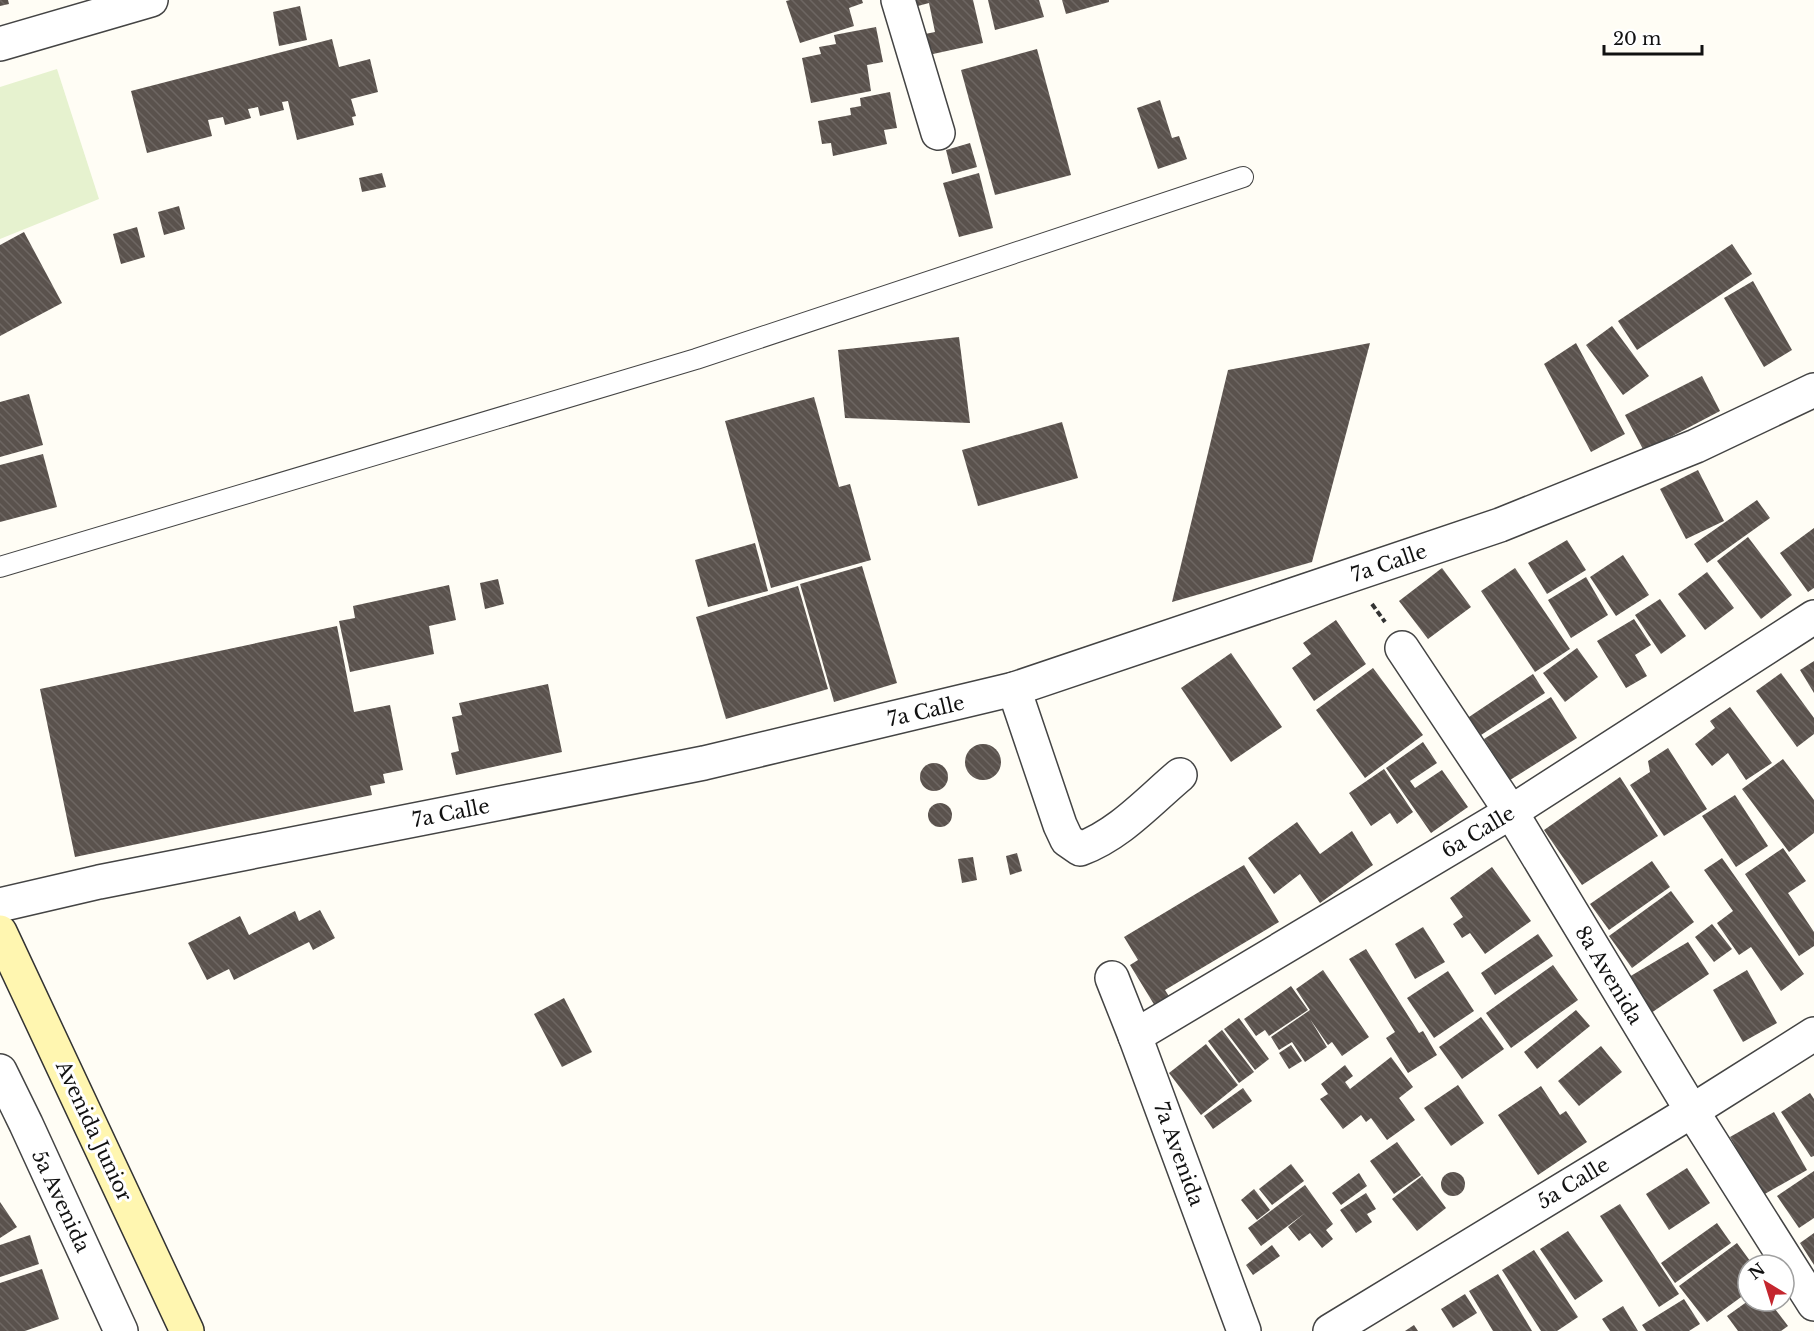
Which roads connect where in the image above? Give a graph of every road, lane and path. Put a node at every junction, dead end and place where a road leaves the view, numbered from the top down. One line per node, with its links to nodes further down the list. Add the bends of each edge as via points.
1 (898, 0): 4 (street)
2 (133, 2): 3 (street)
3 (0, 44)
4 (938, 133)
5 (1243, 177): 7 (lane, via 696,359)
6 (1814, 390): 8 (street, 7a Calle, via 1674,455 1500,525)
7 (0, 567)
8 (1353, 576): 10 (path); 11 (street, 7a Calle)
9 (1814, 617): 13 (street, 6a Calle)
10 (1402, 648): 13 (street, 8a Avenida)
11 (1014, 689): 12 (street, via 1060,825 1067,840 1080,849 1112,833); 14 (street, 7a Calle, via 704,764 99,882)
12 (1180, 775)
13 (1511, 812): 18 (street, 6a Calle); 20 (street, 8a Avenida)
14 (0, 905)
15 (0, 932): 24 (main road, Avenida Junior)
16 (1112, 978): 18 (street, 7a Avenida)
17 (1814, 1034): 20 (street, 5a Calle)
18 (1136, 1036): 25 (street, 7a Avenida)
19 (0, 1071): 21 (street, 5a Avenida)
20 (1692, 1111): 22 (street, 8a Avenida); 26 (street, 5a Calle)
21 (13, 1127): 23 (street, 5a Avenida)
22 (1814, 1304)
23 (121, 1331)
24 (187, 1331)
25 (1244, 1331)
26 (1330, 1331)

